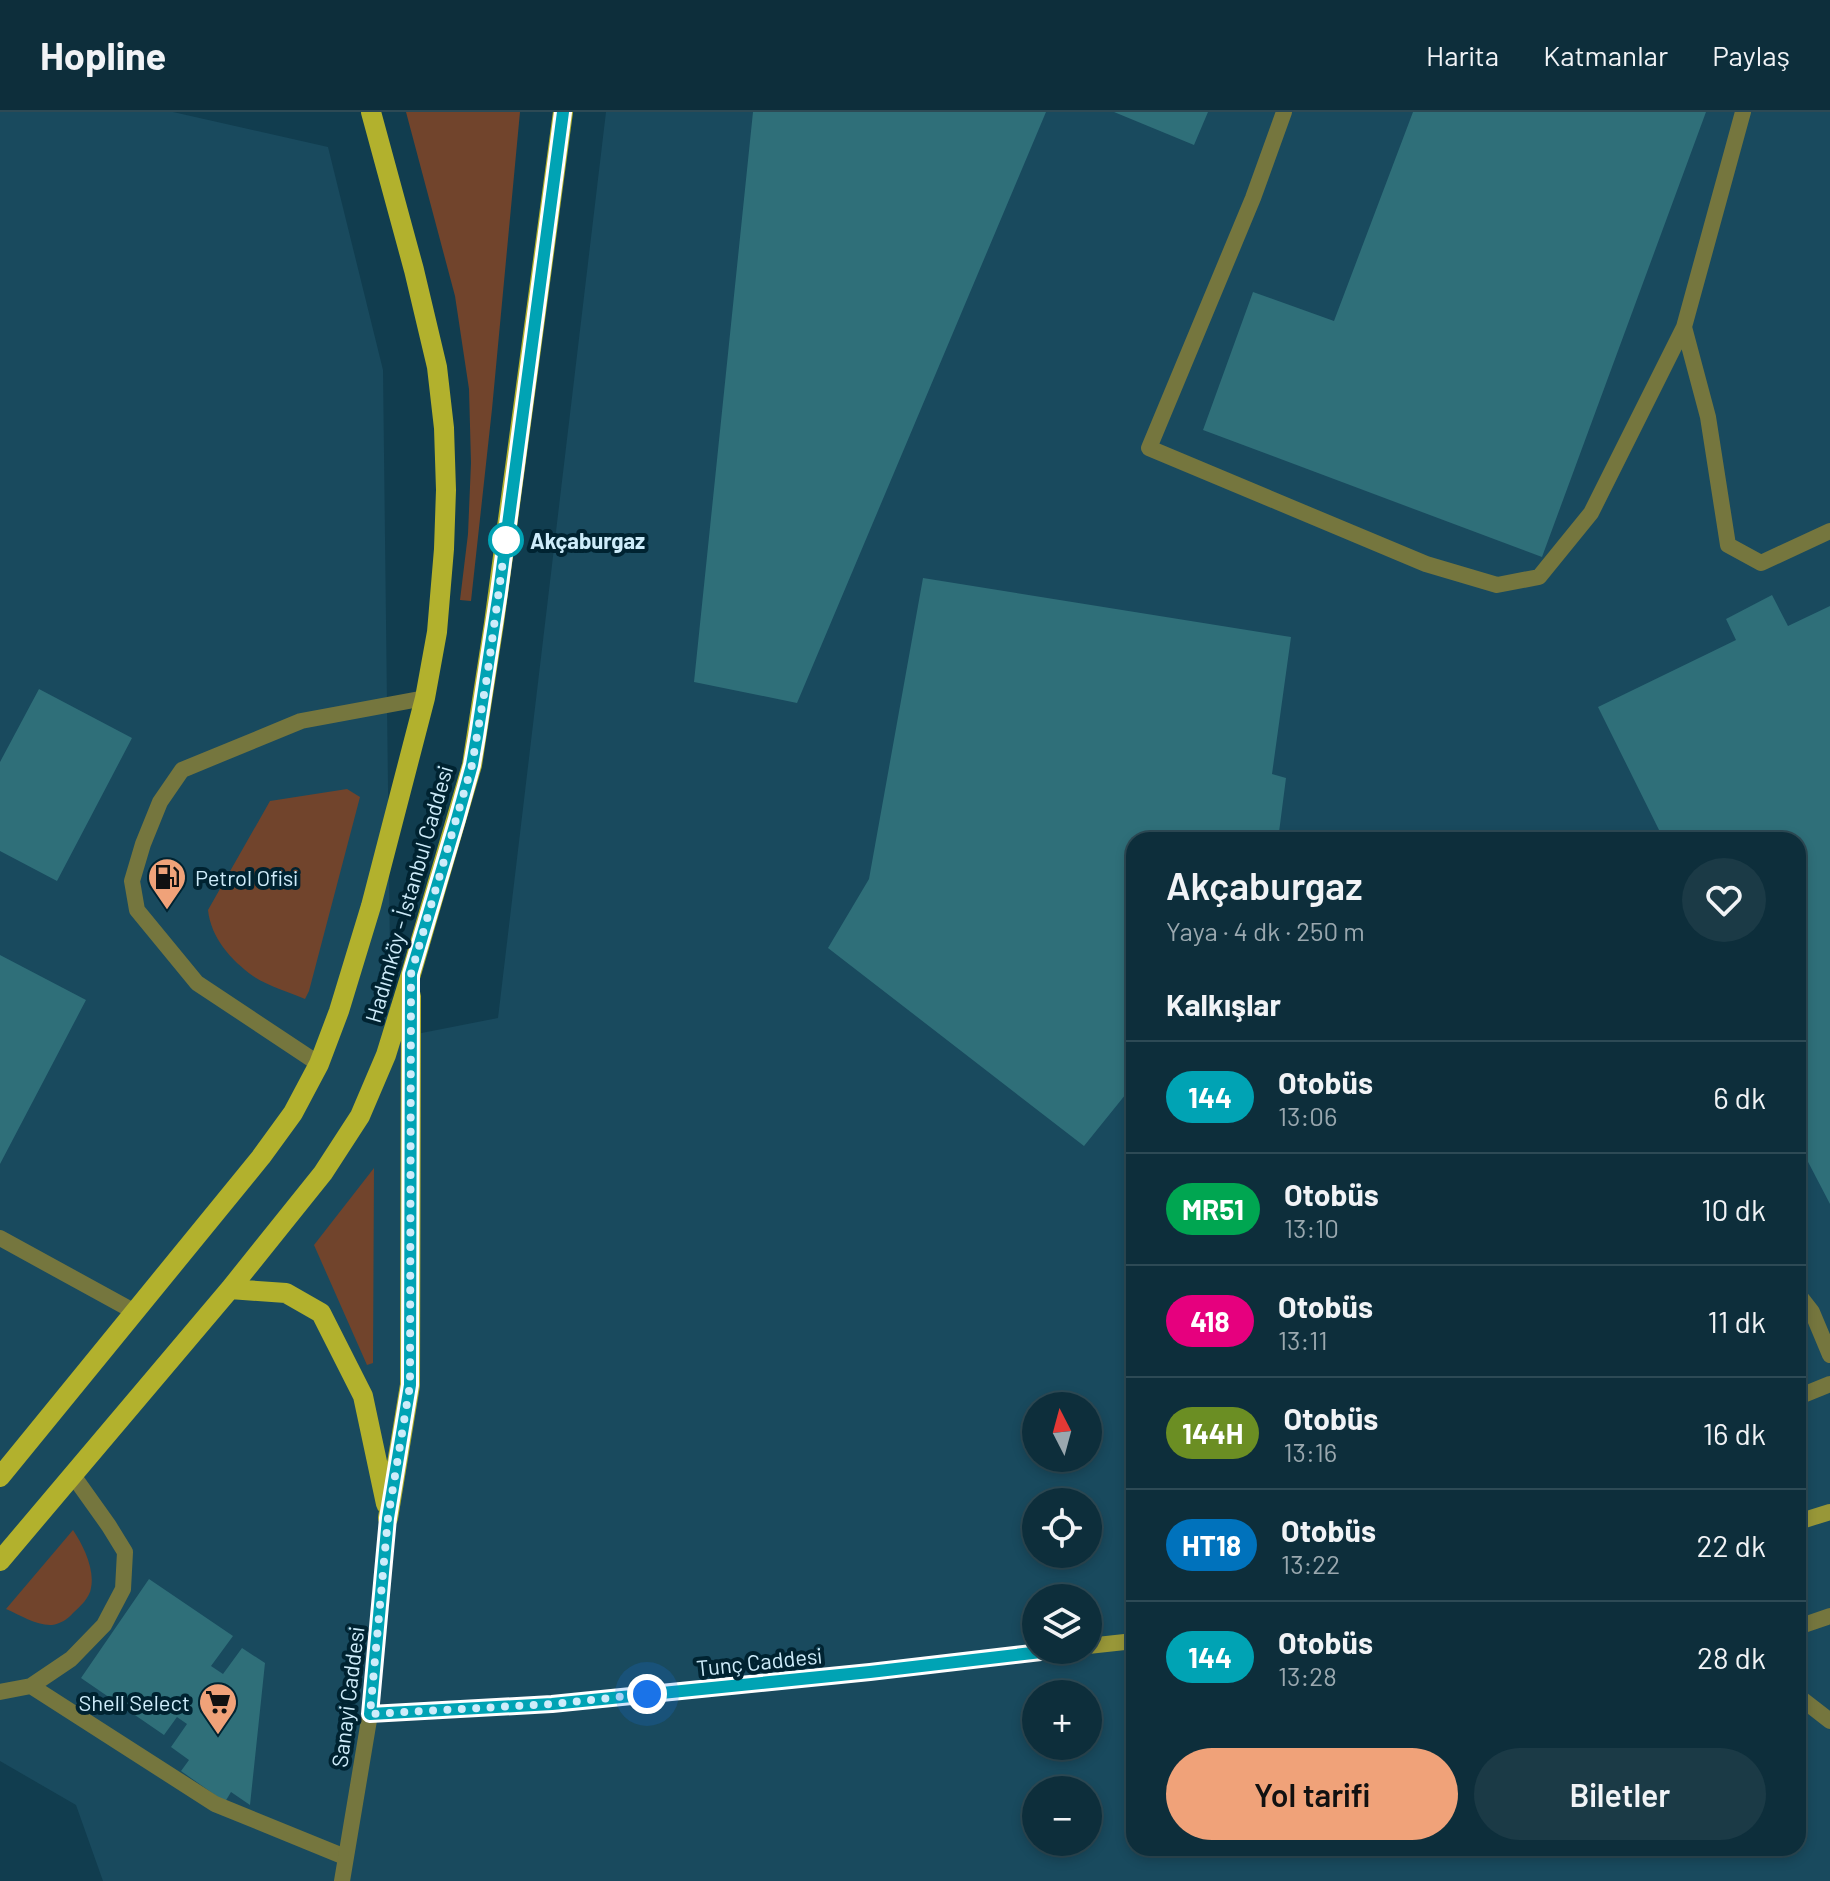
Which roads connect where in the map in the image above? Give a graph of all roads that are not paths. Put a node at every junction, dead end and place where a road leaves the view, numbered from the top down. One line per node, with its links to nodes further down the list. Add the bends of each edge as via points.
1 (371, 112): 7 (main road, Hadımköy - İstanbul Caddesi, via 437,367 444,428 444,549)
2 (563, 112): 8 (main road, Hadımköy - İstanbul Caddesi, via 472,765)
3 (1284, 112): 5 (street, via 1149,448 1426,564 1497,585 1539,577 1591,513)
4 (1743, 112): 5 (street)
5 (1684, 327): 6 (street, via 1708,417 1728,545 1761,563)
6 (1830, 531)
7 (425, 698): 9 (main road, Hadımköy - İstanbul Caddesi, via 371,906); 9 (street, via 301,721 182,770 160,802 132,881 137,910 197,983)
8 (411, 974): 11 (main road, Hadımköy - İstanbul Caddesi, via 360,1116 323,1173); 20 (main road, via 410,1385)
9 (319, 1064): 13 (main road, Hadımköy - İstanbul Caddesi, via 261,1157)
10 (0, 1238): 13 (street)
11 (230, 1289): 17 (main road, Hadımköy - İstanbul Caddesi); 20 (main road, via 286,1293 321,1313 363,1396)
12 (1806, 1304): 14 (street)
13 (135, 1312): 18 (main road, Hadımköy - İstanbul Caddesi)
14 (1830, 1355)
15 (1830, 1384): 16 (street)
16 (1806, 1394)
17 (72, 1474): 22 (main road, Hadımköy - İstanbul Caddesi); 28 (street, via 125,1552 123,1589 104,1625 71,1659)
18 (0, 1477)
19 (1830, 1512): 21 (main road)
20 (388, 1518): 31 (main road, Sanayi Caddesi)
21 (1806, 1520)
22 (0, 1561)
23 (1830, 1616): 24 (street)
24 (1806, 1624)
25 (1126, 1642): 26 (main road)
26 (1102, 1644)
27 (1022, 1654): 31 (main road, Tunç Caddesi, via 552,1704)
28 (31, 1686): 29 (street); 33 (street, via 215,1804)
29 (0, 1692)
30 (1806, 1702): 32 (street)
31 (370, 1714): 33 (street, Sanayi Caddesi)
32 (1830, 1721)
33 (345, 1857): 34 (street, Sanayi Caddesi)
34 (342, 1881)

